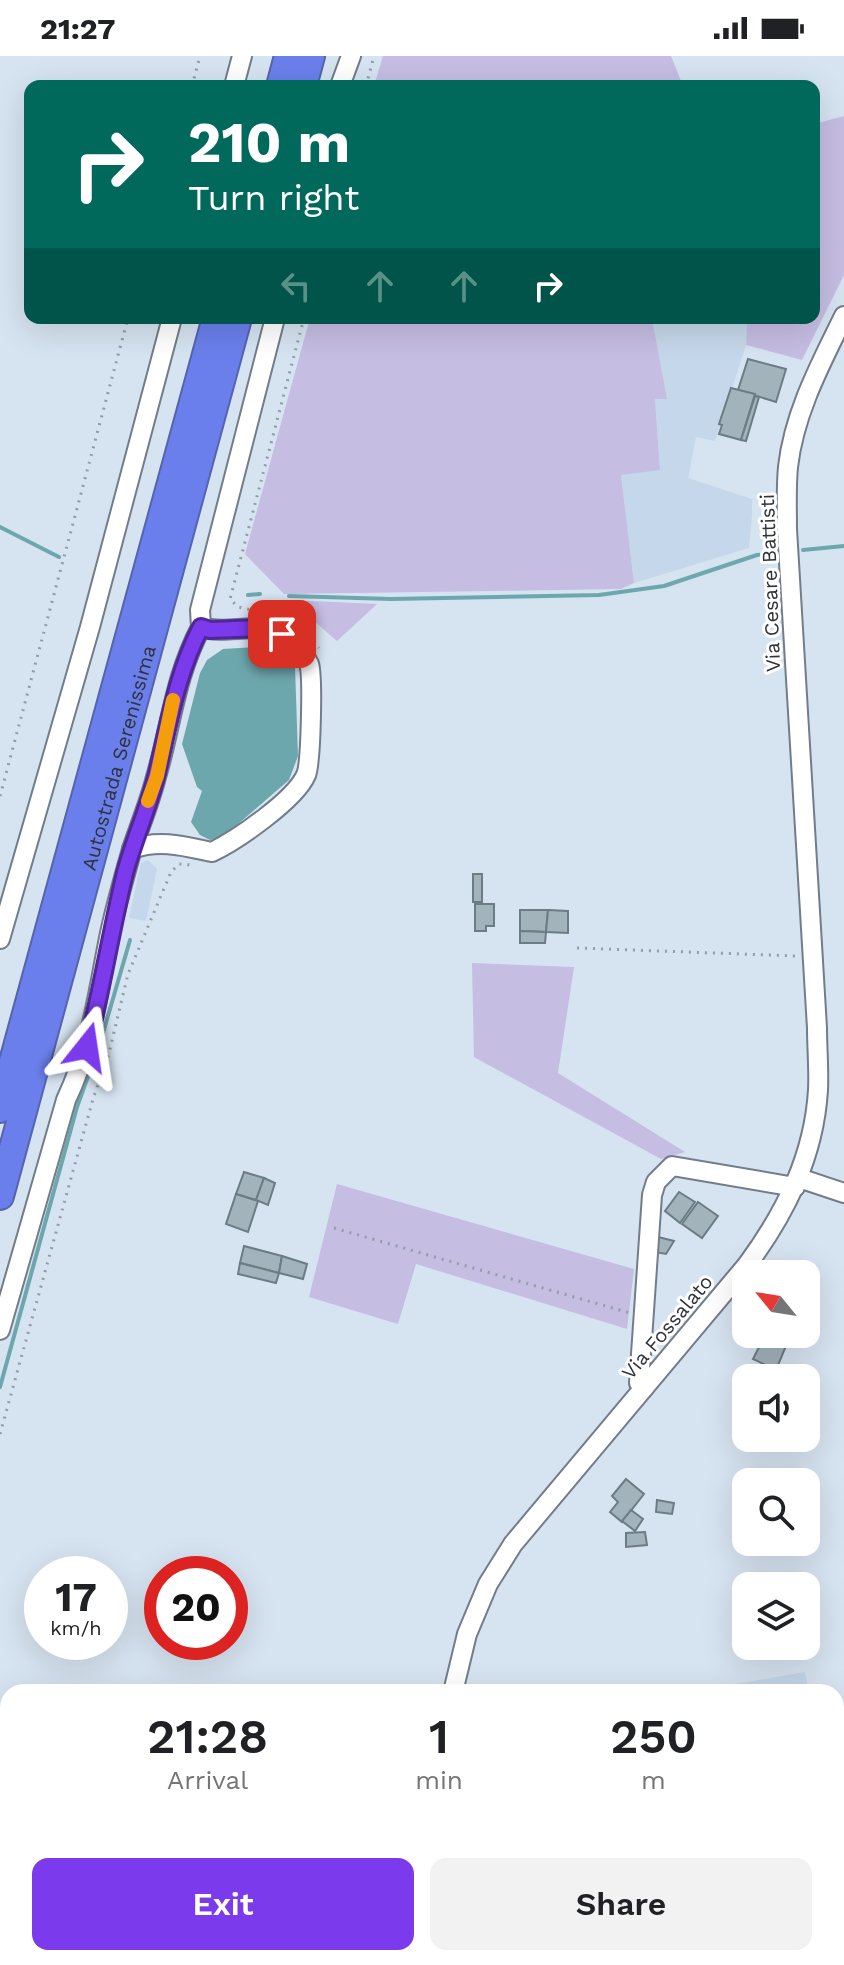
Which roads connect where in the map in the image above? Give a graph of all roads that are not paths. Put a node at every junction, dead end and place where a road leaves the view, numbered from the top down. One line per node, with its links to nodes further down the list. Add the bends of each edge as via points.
1 (242, 56): 5 (street)
2 (288, 56): 6 (highway)
3 (311, 56): 7 (highway)
4 (351, 56): 8 (street)
5 (236, 80)
6 (282, 80)
7 (305, 80)
8 (342, 80)
9 (844, 316): 16 (street, Via Cesare Battisti, via 815,375 788,465)
10 (170, 324): 17 (street)
11 (214, 324): 18 (highway, Autostrada Serenissima)
12 (236, 324): 21 (highway, Autostrada Serenissima)
13 (273, 324): 14 (street, via 202,595)
14 (201, 627): 15 (street, via 187,654 157,776); 15 (street, via 262,628 282,634 300,649 311,667 306,776 252,830 212,852 166,843)
15 (132, 849): 22 (street, via 81,1069 66,1100)
16 (806, 858): 19 (street, Via Fossalato, via 818,1090)
17 (0, 939)
18 (0, 1109)
19 (797, 1182): 20 (street); 23 (street, Via Fossalato, via 774,1229); 23 (street, via 672,1166 656,1182 639,1383)
20 (844, 1193)
21 (0, 1196)
22 (0, 1330)
23 (644, 1388): 24 (street, Via Fossalato, via 513,1544 488,1584 467,1634)
24 (455, 1684)

